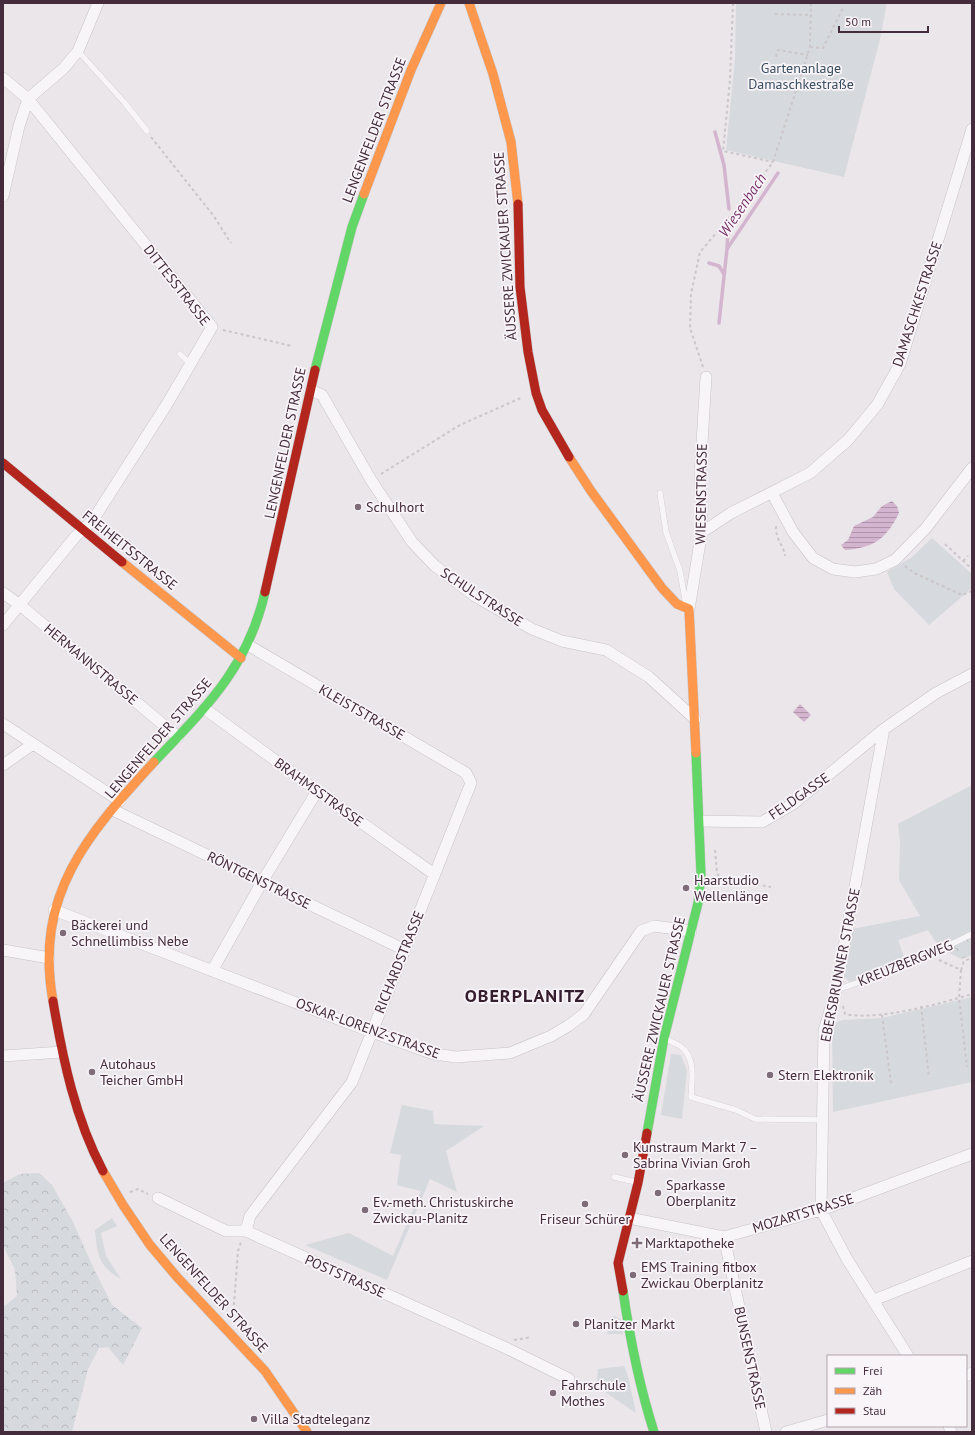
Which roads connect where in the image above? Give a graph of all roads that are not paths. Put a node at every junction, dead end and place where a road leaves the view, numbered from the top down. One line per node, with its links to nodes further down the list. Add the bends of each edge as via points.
1 (98, 3): 4 (street)
2 (441, 3): 13 (street, LENGENFELDER STRASSE, via 384,137 352,227)
3 (468, 3): 22 (street, ÄUSSERE ZWICKAUER STRASSE, via 493,74 511,142 519,214 520,287 528,352 542,410 591,491 662,588)
4 (78, 51): 6 (street, via 64,68); 8 (lane)
5 (3, 78): 6 (street, DITTESSTRASSE)
6 (28, 100): 9 (street, via 19,126); 11 (street, DITTESSTRASSE, via 212,327)
7 (972, 129): 17 (street, DAMASCHKESTRASSE, via 900,364 877,405 848,440 810,473)
8 (147, 131)
9 (3, 196)
10 (180, 354): 11 (lane)
11 (190, 364): 18 (street, DITTESSTRASSE, via 123,474 93,520)
12 (706, 377): 19 (street, WIESENSTRASSE, via 700,476)
13 (311, 390): 24 (street, LENGENFELDER STRASSE, via 263,602); 28 (street, SCHULSTRASSE, via 322,395 371,480 412,542 435,566 475,596 532,629 562,641 606,650 649,677)
14 (3, 463): 18 (street, FREIHEITSSTRASSE)
15 (972, 468): 17 (street, via 926,528 895,560 876,569 855,572 833,569 813,558 793,532)
16 (660, 493): 22 (lane, ÄUSSERE ZWICKAUER STRASSE, via 666,532 679,565)
17 (772, 493): 19 (street, DAMASCHKESTRASSE, via 731,513 707,530)
18 (83, 530): 21 (street, DITTESSTRASSE); 25 (street, FREIHEITSSTRASSE)
19 (702, 530): 22 (street, WIESENSTRASSE)
20 (3, 593): 21 (street, HERMANNSTRASSE)
21 (20, 605): 23 (street, DITTESSTRASSE); 31 (street, HERMANNSTRASSE)
22 (689, 609): 28 (street, ÄUSSERE ZWICKAUER STRASSE)
23 (3, 625)
24 (248, 645): 25 (street, LENGENFELDER STRASSE); 34 (street, KLEISTSTRASSE, via 466,773)
25 (241, 658): 27 (street, LENGENFELDER STRASSE)
26 (972, 674): 30 (street, via 936,693)
27 (205, 708): 31 (street, LENGENFELDER STRASSE); 35 (street, BRAHMSSTRASSE)
28 (695, 720): 37 (street, ÄUSSERE ZWICKAUER STRASSE)
29 (3, 724): 32 (street, RÖNTGENSTRASSE)
30 (884, 729): 37 (street, FELDGASSE, via 793,804 762,822); 47 (street, EBERSBRUNNER STRASSE)
31 (178, 737): 36 (street, LENGENFELDER STRASSE)
32 (33, 744): 33 (street); 36 (street, RÖNTGENSTRASSE)
33 (3, 765)
34 (471, 782): 38 (street, RICHARDSTRASSE)
35 (317, 791): 38 (street, BRAHMSSTRASSE); 39 (street)
36 (116, 805): 39 (street, RÖNTGENSTRASSE); 40 (street, LENGENFELDER STRASSE, via 67,872)
37 (700, 821): 41 (street, ÄUSSERE ZWICKAUER STRASSE, via 701,875)
38 (434, 874): 44 (street, RICHARDSTRASSE)
39 (262, 882): 44 (street, RÖNTGENSTRASSE); 46 (street)
40 (54, 910): 45 (street, LENGENFELDER STRASSE, via 49,935); 46 (street, OSKAR-LORENZ-STRASSE)
41 (691, 931): 48 (street, OSKAR-LORENZ-STRASSE, via 654,926 641,931 584,1014 551,1036 510,1053 456,1058 434,1054); 49 (street, ÄUSSERE ZWICKAUER STRASSE)
42 (972, 934): 47 (lane, KREUZBERGWEG, via 936,953 880,976)
43 (3, 950): 45 (street)
44 (405, 950): 48 (street, RICHARDSTRASSE)
45 (49, 958): 50 (street, LENGENFELDER STRASSE, via 53,1007)
46 (212, 971): 48 (street, OSKAR-LORENZ-STRASSE)
47 (836, 990): 52 (street, EBERSBRUNNER STRASSE, via 824,1031)
48 (372, 1032): 59 (street, RICHARDSTRASSE, via 352,1082 250,1216)
49 (664, 1038): 52 (lane, via 681,1046 689,1057 692,1068 692,1097 736,1110 755,1119); 55 (street, ÄUSSERE ZWICKAUER STRASSE)
50 (62, 1052): 51 (street); 66 (street, LENGENFELDER STRASSE, via 78,1113 95,1153 118,1196 163,1260 264,1371)
51 (3, 1056)
52 (823, 1120): 57 (street, EBERSBRUNNER STRASSE)
53 (972, 1154): 57 (street, MOZARTSTRASSE)
54 (614, 1177): 55 (lane)
55 (638, 1183): 58 (street, ÄUSSERE ZWICKAUER STRASSE)
56 (158, 1198): 59 (street, POSTSTRASSE, via 226,1231)
57 (821, 1210): 60 (street, MOZARTSTRASSE); 62 (street, EBERSBRUNNER STRASSE)
58 (629, 1218): 60 (street, MOZARTSTRASSE); 67 (street, ÄUSSERE ZWICKAUER STRASSE, via 618,1263 633,1355)
59 (246, 1231): 64 (street, POSTSTRASSE)
60 (724, 1237): 68 (street, BUNSENSTRASSE)
61 (972, 1262): 62 (street)
62 (874, 1300): 63 (street, EBERSBRUNNER STRASSE)
63 (907, 1355)
64 (569, 1379)
65 (827, 1420): 69 (street)
66 (307, 1432)
67 (654, 1432)
68 (766, 1432)
69 (786, 1432)

